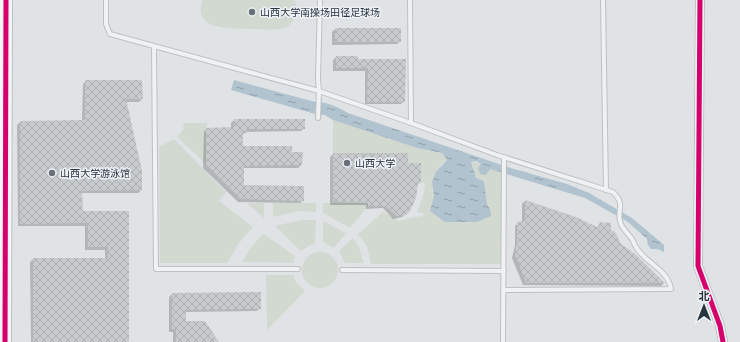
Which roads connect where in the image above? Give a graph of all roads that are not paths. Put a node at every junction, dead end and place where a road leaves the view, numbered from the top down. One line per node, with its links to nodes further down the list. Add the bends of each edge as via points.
1 (6, 0): 17 (main road)
2 (106, 0): 7 (lane, via 106,24 110,34)
3 (320, 0): 8 (lane)
4 (410, 0): 10 (lane)
5 (603, 0): 12 (lane)
6 (700, 0): 19 (street, via 698,266 720,326)
7 (154, 47): 8 (lane); 13 (lane, via 156,268)
8 (319, 92): 9 (lane); 10 (lane)
9 (318, 118)
10 (411, 123): 11 (lane)
11 (504, 157): 12 (lane); 15 (lane)
12 (606, 190): 16 (lane, via 613,192 618,198 620,221 638,250 665,275 671,289)
13 (298, 269)
14 (342, 270): 15 (lane)
15 (504, 271): 16 (lane)
16 (504, 290): 18 (lane)
17 (5, 342)
18 (503, 342)
19 (723, 342)

